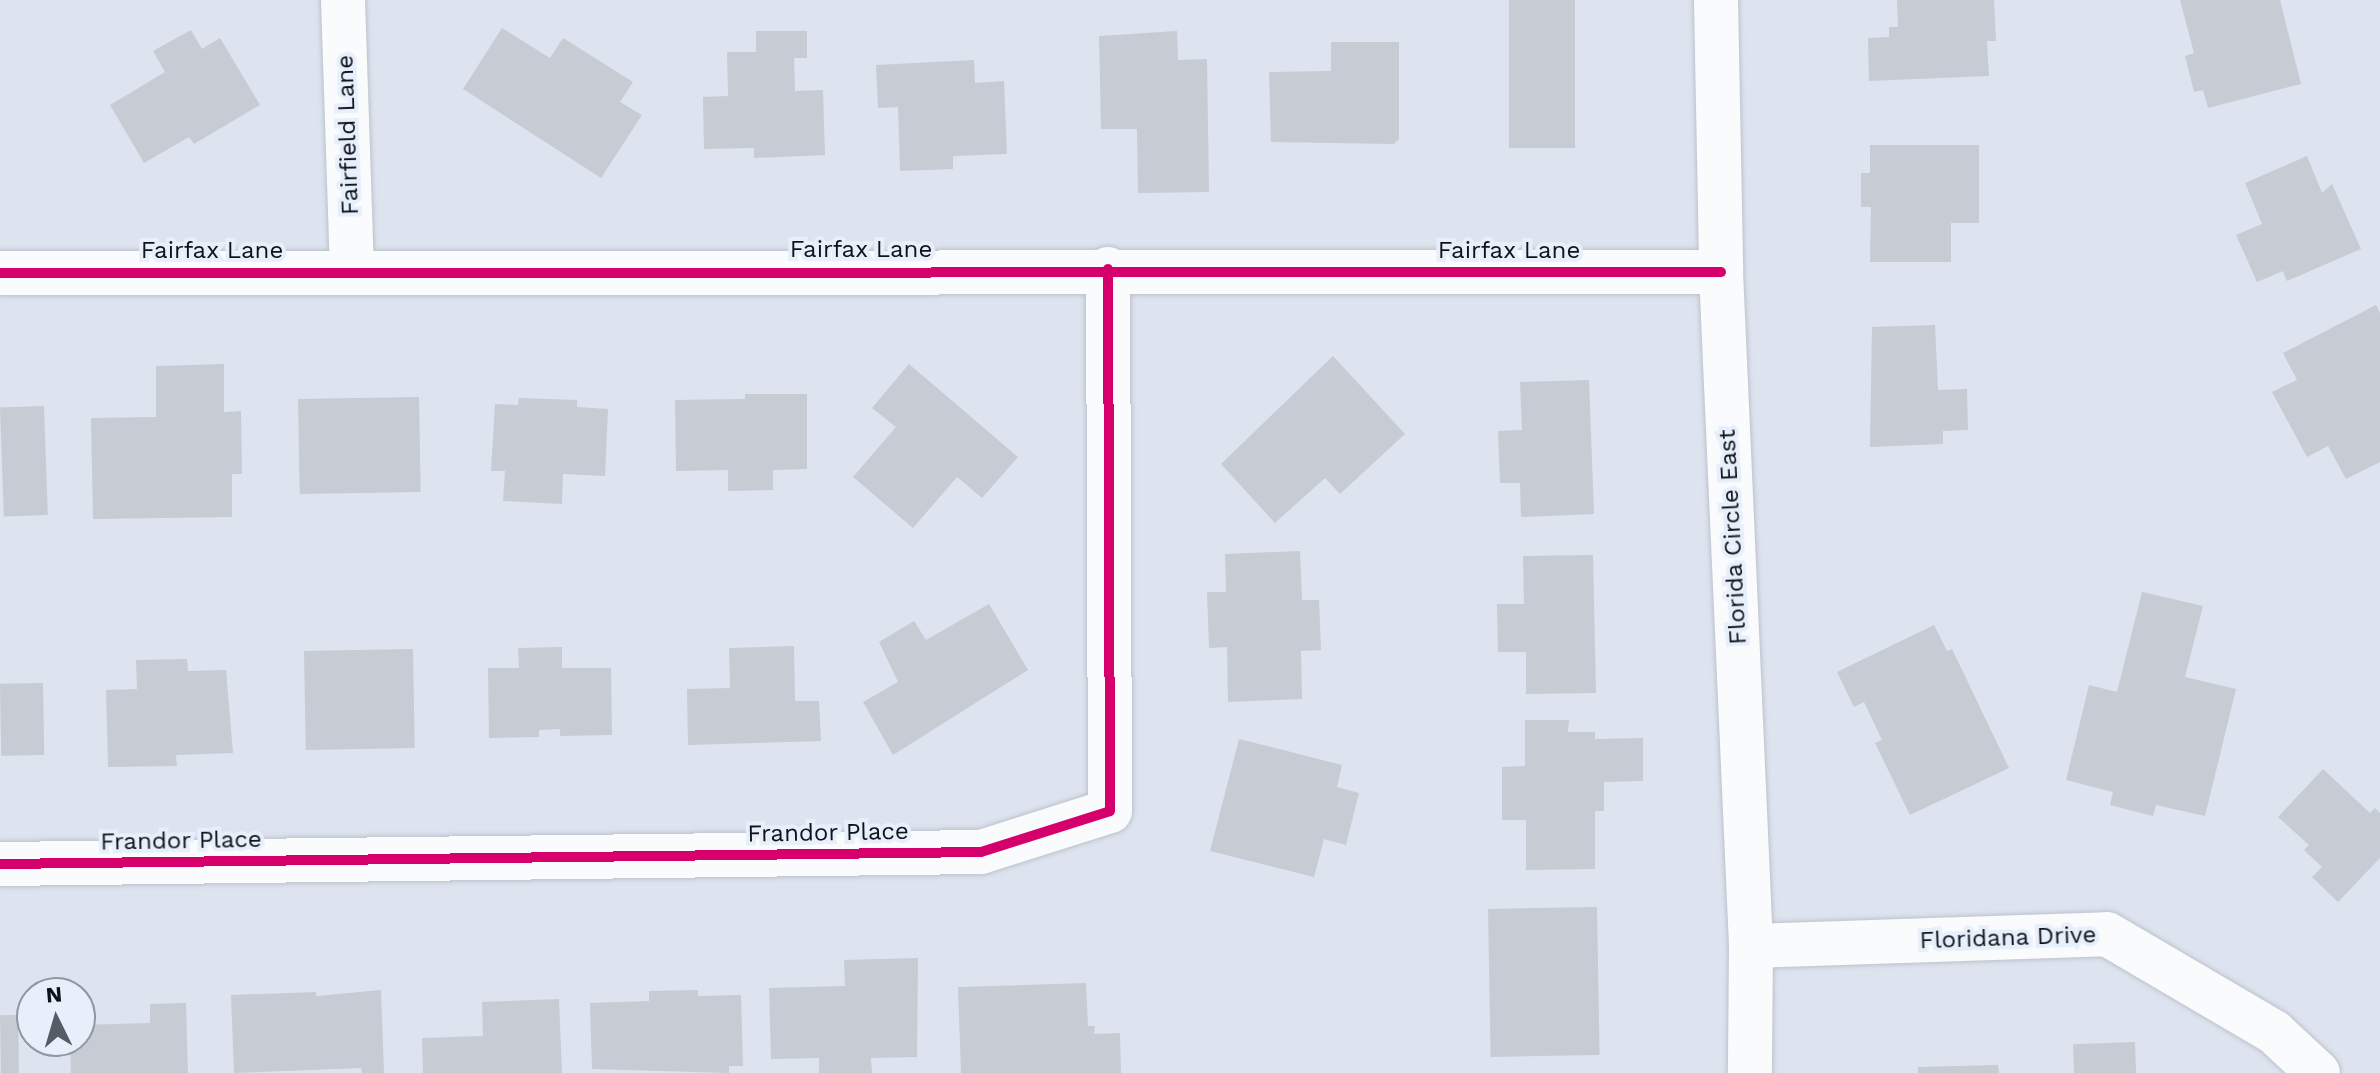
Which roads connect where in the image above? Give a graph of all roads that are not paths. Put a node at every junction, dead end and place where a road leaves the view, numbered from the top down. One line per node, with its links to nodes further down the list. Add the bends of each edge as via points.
1 (343, 0): 4 (street, Fairfield Lane)
2 (1716, 0): 5 (street, Florida Circle East)
3 (1108, 269): 4 (street, Fairfax Lane); 5 (street, Fairfax Lane); 7 (street, Frandor Place, via 1110,811 981,852)
4 (352, 270): 6 (street, Fairfax Lane)
5 (1721, 272): 8 (street, Florida Circle East)
6 (0, 273)
7 (0, 864)
8 (1751, 946): 9 (street, Florida Circle East); 10 (street, Floridana Drive, via 2107,934 2274,1032)
9 (1750, 1073)
10 (2318, 1073)

